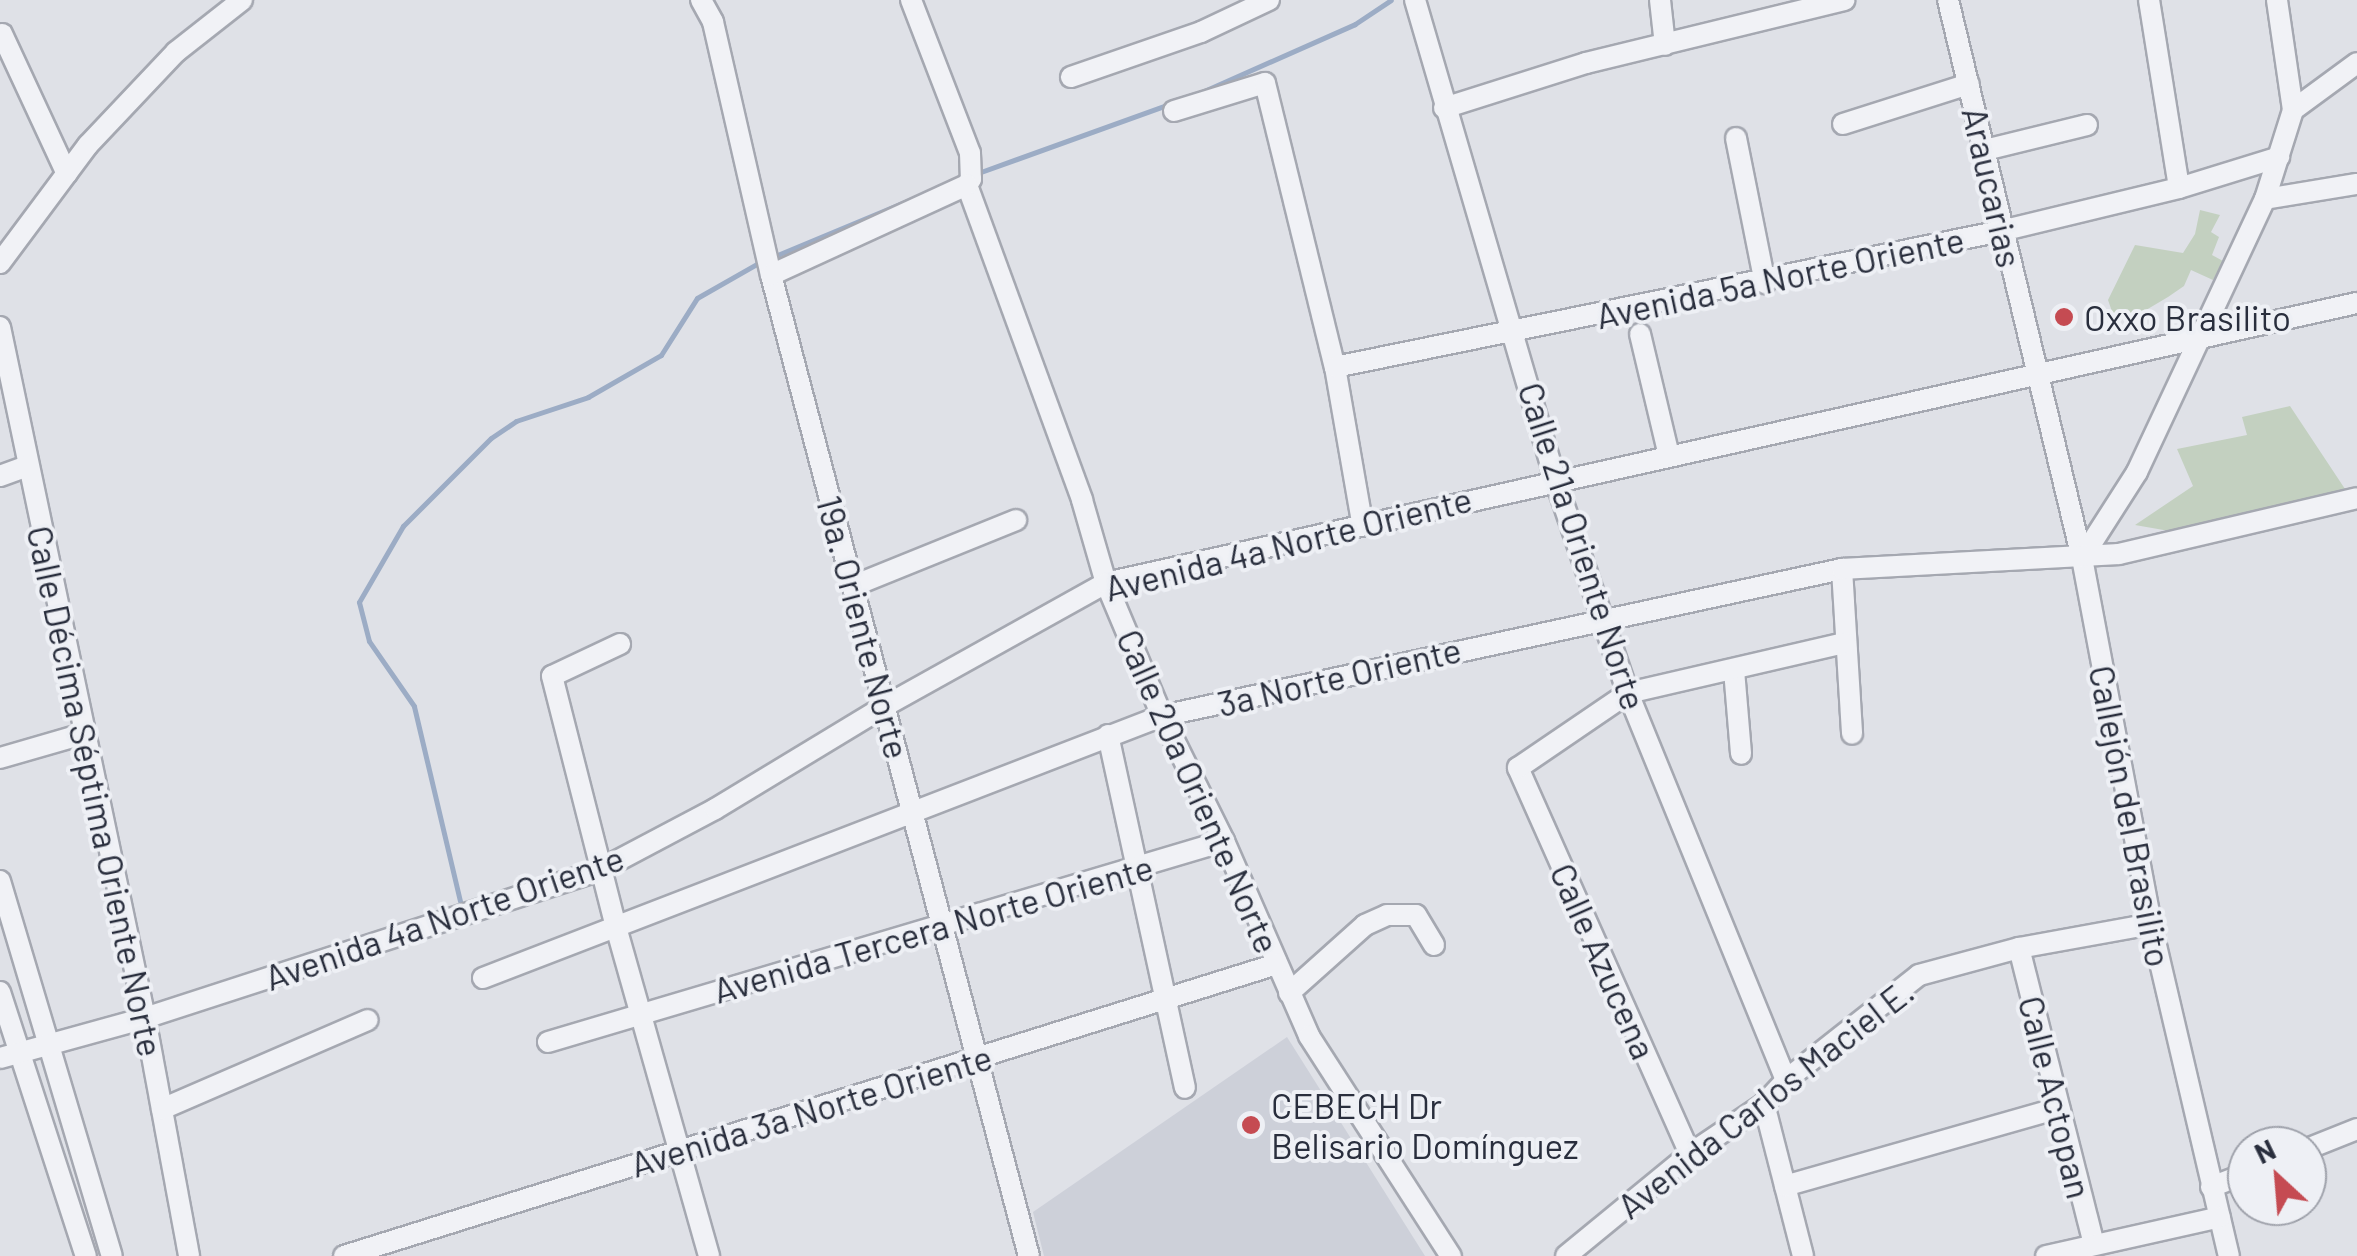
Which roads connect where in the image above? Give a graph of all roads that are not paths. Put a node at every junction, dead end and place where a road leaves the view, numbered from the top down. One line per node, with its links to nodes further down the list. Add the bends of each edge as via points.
1 (242, 0): 25 (street, via 176,52)
2 (701, 0): 32 (street, 19a. Oriente Norte, via 713,22)
3 (911, 0): 26 (street, Calle 20a Oriente Norte, via 970,153)
4 (1269, 0): 15 (street)
5 (1415, 0): 17 (street, Calle 21a Oriente Norte)
6 (1660, 0): 13 (street)
7 (1844, 0): 11 (street)
8 (1948, 0): 16 (street, Araucarias)
9 (2149, 0): 28 (street)
10 (2276, 0): 18 (street)
11 (1765, 11): 13 (street)
12 (2, 34): 25 (street)
13 (1665, 45): 17 (street)
14 (2357, 64): 18 (street)
15 (1071, 77)
16 (1969, 84): 20 (street); 23 (street, Araucarias)
17 (1444, 108): 36 (street, Calle 21a Oriente Norte)
18 (2292, 110): 24 (street)
19 (1174, 112): 39 (street, via 1264,83)
20 (1843, 124)
21 (2087, 125): 23 (street)
22 (1736, 138): 33 (street)
23 (1985, 150): 30 (street, Araucarias)
24 (2280, 156): 28 (street, Avenida 5a Norte Oriente); 29 (street)
25 (67, 174): 31 (street)
26 (969, 182): 32 (street); 50 (street, Calle 20a Oriente Norte)
27 (2357, 184): 29 (street)
28 (2179, 188): 30 (street, Avenida 5a Norte Oriente)
29 (2265, 199): 38 (street)
30 (2002, 231): 33 (street, Avenida 5a Norte Oriente); 40 (street, Araucarias)
31 (0, 263)
32 (770, 270): 51 (street, 19a. Oriente Norte)
33 (1765, 283): 36 (street, Avenida 5a Norte Oriente)
34 (2357, 303): 38 (street, Avenida 4a Norte Oriente)
35 (0, 327): 42 (street, Calle Décima Séptima Oriente Norte)
36 (1514, 330): 39 (street, Avenida 5a Norte Oriente); 44 (street, Calle 21a Oriente Norte)
37 (1640, 334): 41 (street)
38 (2203, 334): 40 (street, Avenida 4a Norte Oriente); 48 (street, via 2136,472)
39 (1335, 367): 47 (street)
40 (2038, 374): 41 (street, Avenida 4a Norte Oriente); 48 (street, Callejón del Brasilito)
41 (1668, 456): 44 (street, Avenida 4a Norte Oriente)
42 (28, 466): 43 (street); 59 (street, Calle Décima Séptima Oriente Norte)
43 (0, 476)
44 (1555, 479): 47 (street, Avenida 4a Norte Oriente); 52 (street, Calle 21a Oriente Norte)
45 (2357, 498): 48 (street)
46 (1016, 520): 51 (street)
47 (1362, 522): 50 (street, Avenida 4a Norte Oriente)
48 (2082, 558): 49 (street); 69 (street, Callejón del Brasilito)
49 (1842, 569): 52 (street); 53 (street)
50 (1106, 582): 57 (street, Avenida 4a Norte Oriente); 58 (street, Calle 20a Oriente Norte)
51 (853, 586): 57 (street, 19a. Oriente Norte)
52 (1602, 618): 56 (street, Calle 21a Oriente Norte); 58 (street, 3a Norte Oriente)
53 (1845, 643): 55 (street); 60 (street)
54 (620, 644): 67 (street, via 552,676)
55 (1734, 670): 56 (street); 62 (street)
56 (1628, 692): 86 (street, Calle 21a Oriente Norte); 94 (street, Calle Azucena, via 1518,768)
57 (884, 706): 64 (street, 19a. Oriente Norte); 67 (street, Avenida 4a Norte Oriente)
58 (1162, 716): 61 (street, 3a Norte Oriente); 65 (street, Calle 20a Oriente Norte)
59 (82, 734): 63 (street); 80 (street, Calle Décima Séptima Oriente Norte)
60 (1852, 734)
61 (1108, 735): 64 (street, 3a Norte Oriente); 66 (street)
62 (1741, 754)
63 (0, 758)
64 (912, 810): 70 (street, 19a. Oriente Norte); 71 (street, 3a Norte Oriente)
65 (1224, 842): 66 (street, Avenida Tercera Norte Oriente); 74 (street, Calle 20a Oriente Norte)
66 (1137, 868): 70 (street, Avenida Tercera Norte Oriente); 78 (street)
67 (600, 870): 71 (street); 80 (street, Avenida 4a Norte Oriente)
68 (0, 881): 83 (street)
69 (2151, 924): 73 (street, Avenida Carlos Maciel E.); 97 (street, Callejón del Brasilito)
70 (942, 925): 79 (street, Avenida Tercera Norte Oriente); 85 (street, 19a. Oriente Norte)
71 (616, 927): 75 (street, 3a Norte Oriente); 79 (street)
72 (1434, 945): 77 (street, via 1416,915 1387,916 1365,925)
73 (2019, 948): 86 (street, Avenida Carlos Maciel E., via 1919,975); 89 (street, Calle Actopan)
74 (1278, 964): 77 (street, Calle 20a Oriente Norte); 78 (street, Avenida 3a Norte Oriente)
75 (483, 978)
76 (0, 992): 84 (street)
77 (1288, 993): 106 (street, Calle 20a Oriente Norte)
78 (1166, 999): 85 (street, Avenida 3a Norte Oriente); 87 (street)
79 (642, 1014): 82 (street, Avenida Tercera Norte Oriente); 93 (street)
80 (145, 1018): 83 (street, Avenida 4a Norte Oriente); 90 (street, Calle Décima Séptima Oriente Norte)
81 (368, 1020): 90 (street)
82 (548, 1042)
83 (48, 1044): 84 (street, Avenida 4a Norte Oriente); 102 (street)
84 (9, 1055): 101 (street)
85 (977, 1058): 93 (street, Avenida 3a Norte Oriente); 100 (street, 19a. Oriente Norte)
86 (1786, 1080): 88 (street, Avenida Carlos Maciel E.)
87 (1185, 1088)
88 (1764, 1104): 94 (street, Avenida Carlos Maciel E.); 96 (street)
89 (2059, 1108): 96 (street); 99 (street, Calle Actopan)
90 (162, 1109): 103 (street, Calle Décima Séptima Oriente Norte)
91 (2357, 1130): 92 (street)
92 (2327, 1141)
93 (679, 1151): 104 (street, Avenida 3a Norte Oriente); 105 (street)
94 (1690, 1154): 107 (street, Avenida Carlos Maciel E.)
95 (2227, 1181): 97 (street)
96 (1785, 1186): 108 (street)
97 (2211, 1188): 98 (street, Callejón del Brasilito)
98 (2220, 1217): 99 (street); 110 (street, Callejón del Brasilito)
99 (2094, 1246): 109 (street)
100 (1023, 1255)
101 (86, 1256)
102 (112, 1256)
103 (189, 1256)
104 (344, 1256)
105 (709, 1256)
106 (1451, 1256)
107 (1566, 1256)
108 (1802, 1256)
109 (2046, 1256)
110 (2228, 1256)

